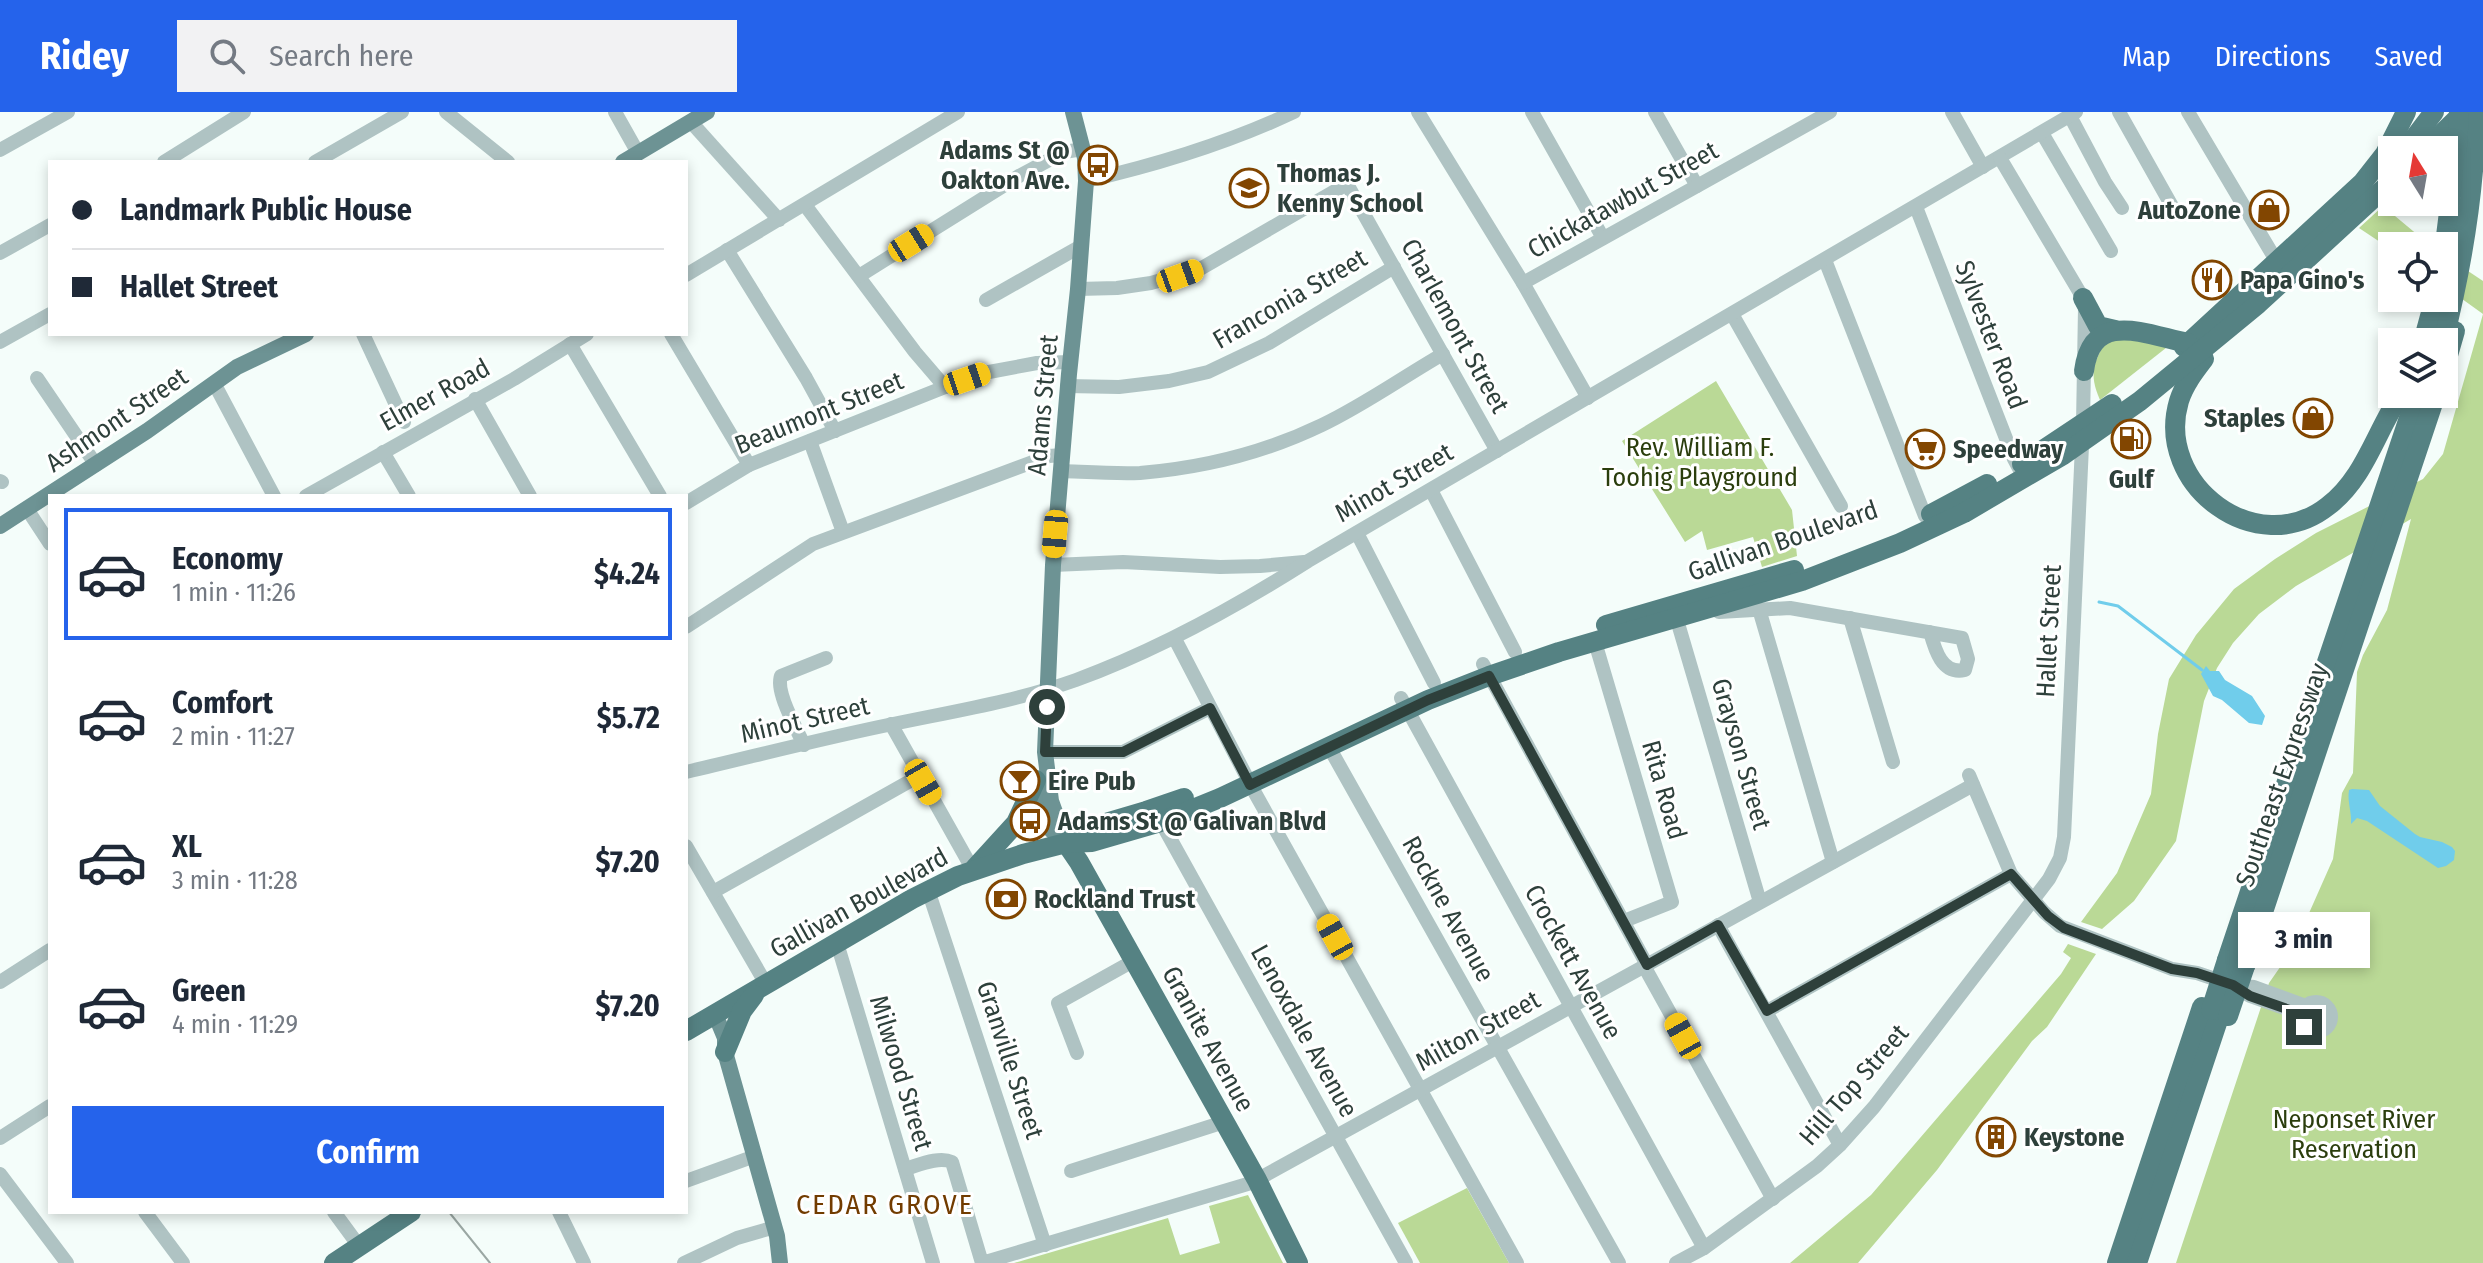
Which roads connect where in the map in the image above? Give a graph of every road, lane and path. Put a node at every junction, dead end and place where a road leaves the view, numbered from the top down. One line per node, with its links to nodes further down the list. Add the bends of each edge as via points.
1 (68, 112): 27 (street)
2 (244, 112): 31 (street)
3 (402, 112): 32 (street)
4 (446, 112): 33 (street)
5 (615, 112): 28 (street)
6 (707, 112): 21 (main road)
7 (958, 112): 38 (street)
8 (1073, 112): 26 (main road, Adams Street)
9 (1294, 112): 35 (street, via 1202,147)
10 (1418, 112): 56 (street)
11 (1532, 112): 45 (street)
12 (1655, 112): 36 (street)
13 (1830, 112): 20 (street, Chickatawbut Street)
14 (1952, 112): 34 (street)
15 (2119, 112): 41 (street)
16 (2188, 112): 52 (street)
17 (2406, 112): 52 (highway, Gallivan Boulevard, via 2385,154 2363,182)
18 (2434, 112): 24 (highway)
19 (2073, 114): 23 (street, Minot Street); 40 (street)
20 (1804, 118): 36 (street, Chickatawbut Street)
21 (691, 122): 28 (main road); 42 (street)
22 (2464, 123): 25 (highway); 44 (highway)
23 (2042, 133): 29 (street, Minot Street); 49 (street)
24 (2415, 136)
25 (2445, 136)
26 (1083, 149): 35 (main road, Adams Street); 55 (street, via 1064,152 1019,176)
27 (0, 150)
28 (630, 158)
29 (2000, 158): 34 (street, Minot Street); 58 (street, Hallet Street)
30 (2483, 159): 44 (highway)
31 (167, 160)
32 (318, 160)
33 (506, 160)
34 (1983, 167): 39 (street, Minot Street)
35 (1086, 181): 46 (main road, Adams Street)
36 (1697, 186): 45 (street, Chickatawbut Street)
37 (2378, 194): 60 (highway, Gallivan Boulevard)
38 (805, 205): 42 (street); 55 (street)
39 (1916, 207): 51 (street, Minot Street); 94 (street, Sylvester Road)
40 (2122, 208)
41 (2173, 208)
42 (779, 220): 48 (street)
43 (48, 226): 50 (street)
44 (2460, 236): 47 (highway)
45 (1603, 238): 56 (street, Chickatawbut Street)
46 (1081, 246): 57 (main road, Adams Street); 59 (street)
47 (2458, 246)
48 (727, 250): 54 (street); 86 (street)
49 (2111, 251)
50 (0, 253)
51 (1825, 260): 61 (street, Minot Street); 106 (street)
52 (2277, 262): 69 (highway, Gallivan Boulevard)
53 (1394, 267): 57 (street, Charlemont Street, via 1347,184 1200,269 1151,283); 71 (street, Charlemont Street); 76 (street, Franconia Street, via 1269,343 1208,372 1119,387)
54 (688, 274)
55 (859, 276): 77 (street)
56 (1523, 283): 78 (street)
57 (1078, 289): 72 (main road, Adams Street)
58 (2081, 294): 63 (highway, via 2098,326); 73 (street, Hallet Street)
59 (986, 300)
60 (2247, 312): 80 (highway, via 2190,377 2176,412 2177,445 2189,476 2210,501 2231,515 2278,525 2321,512 2356,476); 87 (highway, Gallivan Boulevard, via 2140,401)
61 (1732, 314): 78 (street, Minot Street); 104 (street)
62 (48, 315): 68 (street)
63 (2115, 330): 69 (highway); 73 (highway, via 2092,344)
64 (302, 336): 75 (main road, Ashmont Street)
65 (364, 336): 85 (street)
66 (584, 336): 70 (street, Elmer Road)
67 (672, 336): 93 (street)
68 (0, 342)
69 (2188, 343): 87 (highway, Gallivan Boulevard)
70 (570, 344): 79 (street, Elmer Road); 101 (street)
71 (1443, 354): 89 (street, Charlemont Street); 91 (street, via 1323,425 1265,448 1210,463 1137,473)
72 (1070, 362): 76 (main road, Adams Street); 77 (street, Beaumont Street, via 989,372)
73 (2084, 371): 87 (street, Hallet Street)
74 (37, 378): 92 (street)
75 (214, 383): 92 (main road, Ashmont Street); 96 (street)
76 (1067, 386): 91 (main road, Adams Street)
77 (945, 387): 86 (street, Beaumont Street)
78 (1588, 398): 89 (street, Minot Street)
79 (475, 399): 90 (street, Elmer Road); 100 (street)
80 (2393, 408)
81 (2400, 408): 153 (highway, Southeast Expressway)
82 (2412, 408): 153 (highway)
83 (2422, 408): 153 (highway)
84 (2431, 408): 153 (highway, Southeast Expressway)
85 (404, 422)
86 (835, 431): 88 (street, Beaumont Street)
87 (2083, 434): 94 (highway, Gallivan Boulevard); 146 (street, Hallet Street, via 2063,844 2055,869)
88 (810, 441): 93 (street, Beaumont Street); 108 (street)
89 (1497, 451): 95 (street, Minot Street)
90 (383, 452): 98 (street, Elmer Road); 99 (street)
91 (1061, 463): 108 (street, via 1049,456); 112 (main road, Adams Street)
92 (96, 465): 97 (main road, Ashmont Street)
93 (749, 465): 103 (street, Beaumont Street)
94 (2021, 473): 106 (highway, Gallivan Boulevard); 113 (highway, Gallivan Boulevard, via 1964,513)
95 (1431, 490): 109 (street, Minot Street); 122 (street)
96 (267, 493)
97 (51, 494)
98 (310, 494)
99 (408, 494)
100 (529, 494)
101 (659, 494)
102 (48, 496): 105 (main road, Ashmont Street)
103 (688, 502)
104 (1841, 506)
105 (27, 509): 107 (main road, Ashmont Street); 110 (street)
106 (1925, 516): 114 (highway, Gallivan Boulevard)
107 (0, 526)
108 (843, 532): 118 (street, via 790,557)
109 (1357, 533): 111 (street, Minot Street); 125 (street)
110 (48, 541)
111 (1308, 561): 112 (street, via 1220,567); 120 (street, Minot Street)
112 (1053, 565): 126 (main road, Adams Street)
113 (1802, 581): 114 (highway, Gallivan Boulevard); 115 (street)
114 (1758, 595): 115 (street, Gallivan Boulevard); 116 (highway, Gallivan Boulevard); 122 (highway, Gallivan Boulevard); 141 (street)
115 (1805, 609): 117 (street, Gallivan Boulevard)
116 (1686, 617): 121 (highway, Gallivan Boulevard); 147 (street, Grayson Street)
117 (1850, 618): 119 (street, Gallivan Boulevard); 133 (street)
118 (688, 626)
119 (1930, 632): 119 (street, Gallivan Boulevard, via 1962,638 1968,659 1965,670 1948,669)
120 (1175, 639): 126 (street, Minot Street); 128 (street)
121 (1595, 642): 124 (highway, Gallivan Boulevard); 148 (street, Rita Road, via 1672,902)
122 (1515, 652): 124 (highway, Gallivan Boulevard)
123 (826, 658): 130 (street, via 779,679)
124 (1486, 670): 125 (highway, Gallivan Boulevard); 127 (highway, Gallivan Boulevard); 148 (street)
125 (1434, 683): 127 (highway, Gallivan Boulevard)
126 (1048, 689): 129 (street, Minot Street); 132 (main road, Adams Street)
127 (1404, 704): 131 (highway, Gallivan Boulevard); 136 (highway, Gallivan Boulevard); 157 (street, Crockett Avenue)
128 (1210, 708): 132 (street, via 1123,752); 136 (street)
129 (891, 724): 130 (street, Minot Street); 135 (street)
130 (804, 745): 134 (street, Minot Street)
131 (1329, 747): 136 (highway, Gallivan Boulevard); 163 (street, Rockne Avenue)
132 (1045, 752): 137 (main road, Adams Street); 139 (main road, Adams Street, via 1051,801)
133 (1893, 762)
134 (688, 772)
135 (919, 776): 142 (street); 145 (street)
136 (1247, 778): 138 (highway, Gallivan Boulevard); 139 (highway, Gallivan Boulevard, via 1085,829); 166 (street)
137 (1036, 780): 139 (main road, Adams Street, via 1044,824); 142 (highway, via 1016,823)
138 (1161, 822): 139 (highway, Gallivan Boulevard, via 1092,842); 169 (street, Lenoxdale Avenue)
139 (1066, 843): 142 (highway, Gallivan Boulevard); 152 (highway, Granite Avenue)
140 (688, 849): 145 (street)
141 (1833, 862): 143 (street, Milton Street, via 1971,780); 147 (street, Milton Street)
142 (973, 870): 144 (highway, Gallivan Boulevard)
143 (2011, 874): 146 (street); 159 (street)
144 (928, 890): 150 (highway, Gallivan Boulevard); 184 (street, Granville Street)
145 (713, 892): 156 (street)
146 (2033, 900): 158 (street, via 2073,932 2172,969 2254,987); 171 (street, Hill Top Street)
147 (1760, 902): 149 (street, Milton Street)
148 (1624, 921): 154 (street)
149 (1718, 925): 154 (street, Milton Street); 159 (street)
150 (837, 943): 156 (highway, Gallivan Boulevard); 173 (street, Milwood Street)
151 (48, 951): 155 (street)
152 (1135, 960): 165 (street, via 1058,1003); 168 (highway, Granite Avenue)
153 (2232, 962): 160 (highway, Southeast Expressway, bridge)
154 (1645, 966): 157 (street, Milton Street); 178 (street)
155 (0, 982)
156 (762, 987): 161 (highway, Gallivan Boulevard); 164 (highway, via 742,1011)
157 (1570, 1007): 163 (street, Milton Street); 186 (street, Crockett Avenue)
158 (2303, 1010)
159 (1767, 1011): 171 (street)
160 (2215, 1012): 200 (highway, Southeast Expressway); 201 (highway); 202 (highway); 203 (highway, Southeast Expressway)
161 (710, 1017): 162 (highway, Gallivan Boulevard); 164 (main road, via 725,1038)
162 (688, 1030)
163 (1498, 1047): 166 (street, Milton Street); 198 (street, Rockne Avenue)
164 (725, 1052): 172 (main road)
165 (1077, 1053)
166 (1420, 1090): 169 (street, Milton Street); 197 (street)
167 (48, 1107): 170 (street)
168 (1224, 1122): 174 (street); 177 (highway, Granite Avenue)
169 (1335, 1137): 177 (street, Milton Street); 196 (street, Lenoxdale Avenue)
170 (0, 1138)
171 (1840, 1145): 178 (street, Hill Top Street)
172 (755, 1156): 176 (street); 183 (main road)
173 (905, 1169): 193 (street, Milwood Street); 194 (street, via 941,1159 952,1162)
174 (1071, 1171)
175 (0, 1174): 187 (street)
176 (688, 1180)
177 (1257, 1180): 184 (street, Milton Street); 195 (highway, Granite Avenue)
178 (1773, 1199): 186 (street, Hill Top Street)
179 (146, 1214): 188 (street)
180 (335, 1214): 185 (street)
181 (408, 1214): 185 (highway)
182 (560, 1214): 190 (street)
183 (775, 1227): 191 (street); 192 (main road)
184 (1045, 1245): 194 (street, Milton Street)
185 (359, 1246): 189 (highway)
186 (1704, 1248): 199 (street, Hill Top Street)
187 (67, 1263)
188 (183, 1263)
189 (334, 1263)
190 (584, 1263)
191 (684, 1263)
192 (780, 1263)
193 (933, 1263)
194 (982, 1263)
195 (1298, 1263)
196 (1406, 1263)
197 (1517, 1263)
198 (1619, 1263)
199 (1676, 1263)
200 (2117, 1263)
201 (2126, 1263)
202 (2137, 1263)
203 (2146, 1263)

